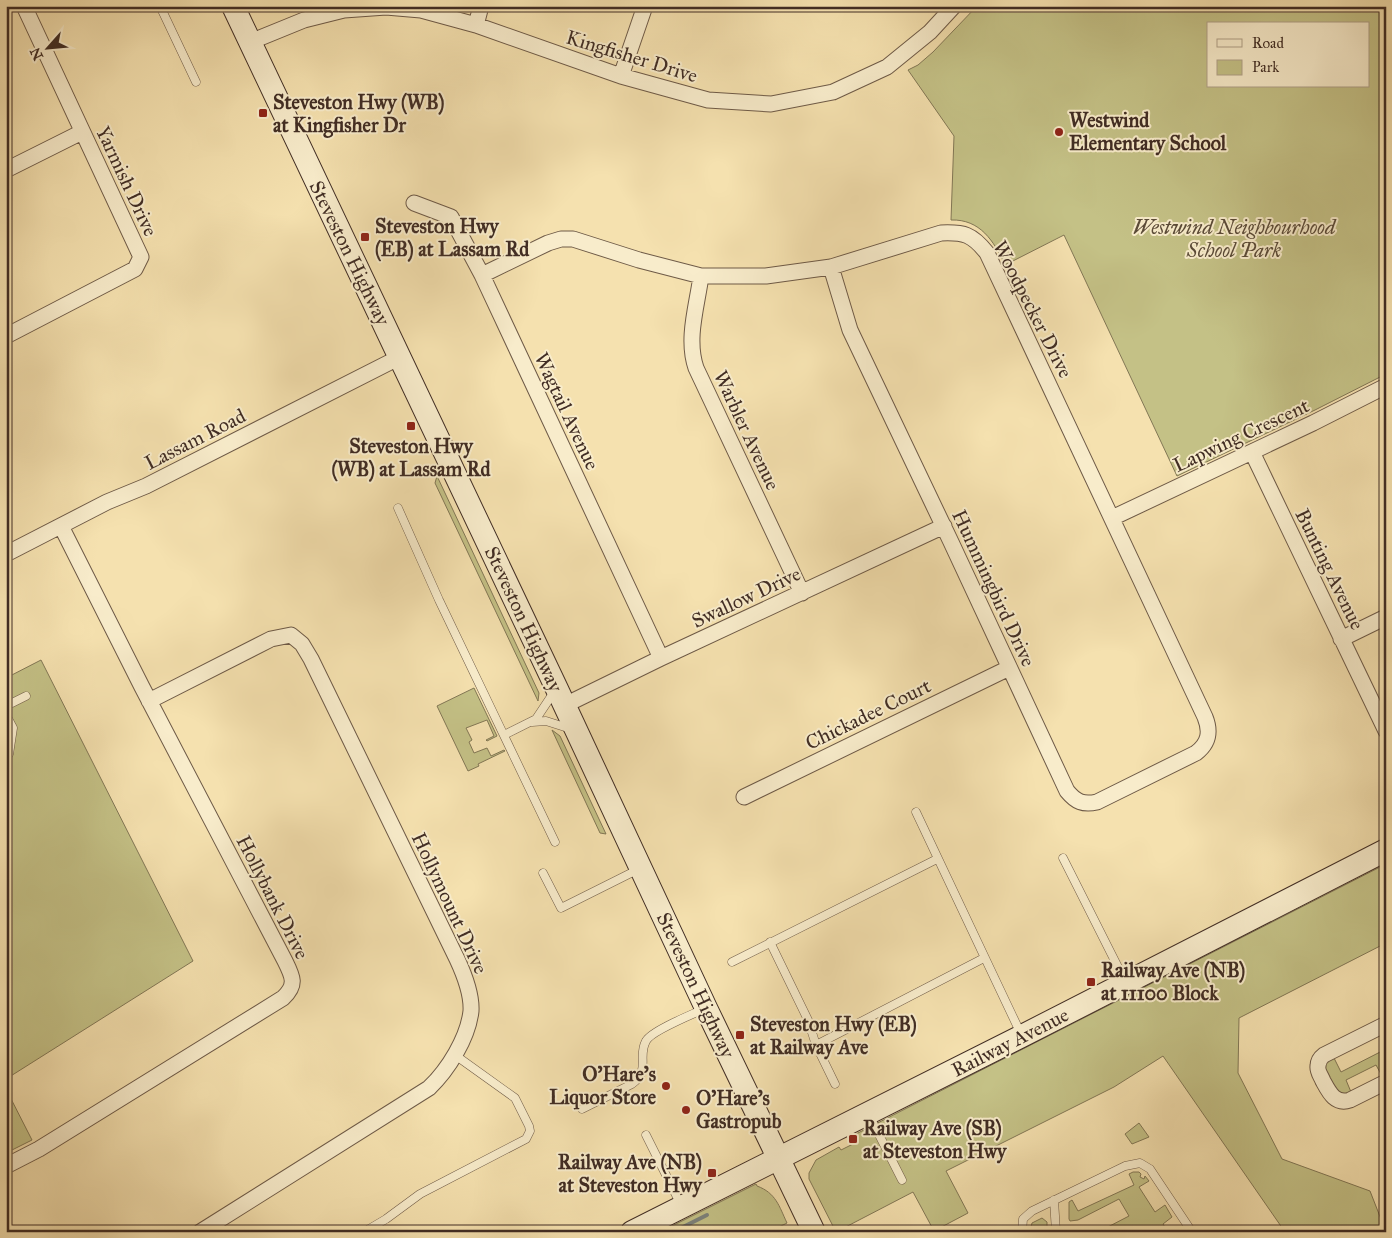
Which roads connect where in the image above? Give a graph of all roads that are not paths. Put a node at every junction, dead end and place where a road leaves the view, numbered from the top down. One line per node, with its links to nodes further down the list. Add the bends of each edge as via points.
1 (24, 6): 12 (street, Yarmish Drive)
2 (160, 6): 11 (lane)
3 (233, 6): 9 (main road, Steveston Highway)
4 (481, 6): 8 (street)
5 (645, 6): 10 (street)
6 (954, 6): 10 (street, Kingfisher Drive, via 930,32 887,67 834,92 771,104 708,100)
7 (344, 8): 8 (street, Kingfisher Drive, via 421,10); 9 (street, Kingfisher Drive)
8 (476, 25): 10 (street, Kingfisher Drive)
9 (250, 42): 19 (main road, Steveston Highway)
10 (621, 76)
11 (196, 82)
12 (82, 132): 13 (street); 18 (street, Yarmish Drive, via 140,257 135,269)
13 (6, 170)
14 (414, 203): 16 (street, Wagtail Avenue, via 450,217)
15 (831, 267): 17 (street, Woodpecker Drive, via 766,276); 23 (street, Woodpecker Drive, via 941,233 959,232 971,236 987,253); 25 (street, Hummingbird Drive, via 850,330)
16 (482, 276): 17 (street, Woodpecker Drive, via 548,243 573,239); 30 (street, Wagtail Avenue)
17 (701, 276): 27 (street, Warbler Avenue, via 692,356)
18 (6, 336)
19 (400, 357): 24 (street, Lassam Road, via 155,482); 33 (main road, Steveston Highway)
20 (1386, 386): 21 (street, Lapwing Crescent)
21 (1252, 452): 23 (street, Lapwing Crescent); 29 (street, Bunting Avenue)
22 (398, 508): 40 (lane)
23 (1112, 518): 41 (street, Woodpecker Drive, via 1205,716 1208,738)
24 (61, 526): 26 (street, Lassam Road); 34 (street, Hollybank Drive)
25 (944, 526): 27 (street, Swallow Drive); 31 (street, Hummingbird Drive)
26 (6, 554)
27 (802, 593): 30 (street, Swallow Drive)
28 (1386, 617): 29 (street)
29 (1341, 639): 39 (street, Bunting Avenue)
30 (661, 658): 33 (street, Swallow Drive)
31 (1009, 668): 41 (street, Hummingbird Drive, via 1067,791 1078,802 1097,802); 43 (street, Chickadee Court)
32 (26, 696): 35 (lane)
33 (561, 696): 37 (lane); 38 (main road, Steveston Highway)
34 (149, 701): 59 (street, Hollymount Drive, via 271,639 292,633 306,651 463,973 471,1010); 66 (street, Hollybank Drive, via 285,961 292,986 277,1002 40,1149)
35 (6, 706)
36 (6, 715): 42 (lane, via 13,728)
37 (532, 722): 38 (lane, via 546,721); 40 (lane)
38 (577, 730): 49 (main road, Steveston Highway)
39 (1386, 730)
40 (504, 735): 45 (lane)
41 (1196, 753)
42 (9, 754)
43 (744, 797)
44 (916, 812): 48 (lane)
45 (555, 842)
46 (1386, 850): 54 (main road, Railway Avenue)
47 (1063, 858): 54 (lane)
48 (937, 859): 51 (lane); 52 (lane)
49 (641, 868): 50 (lane, via 560,908); 55 (main road, Steveston Highway)
50 (543, 873)
51 (770, 942): 53 (lane); 58 (lane, via 808,1020)
52 (984, 958): 57 (lane); 58 (lane)
53 (732, 962)
54 (1126, 983): 57 (main road, Railway Avenue)
55 (706, 1008): 62 (lane, via 649,1037 640,1077); 65 (main road, Steveston Highway)
56 (1386, 1024): 60 (street, via 1324,1055 1318,1065 1330,1095 1339,1101 1354,1098)
57 (1022, 1036): 63 (main road, Railway Avenue)
58 (816, 1045): 61 (lane)
59 (454, 1055): 70 (street, Hollymount Drive, via 442,1076 417,1097); 71 (lane, via 515,1098 529,1126 528,1136 420,1194)
60 (1386, 1082)
61 (836, 1084)
62 (582, 1110)
63 (868, 1113): 65 (main road, Railway Avenue); 67 (lane)
64 (646, 1135): 69 (lane)
65 (778, 1158): 69 (main road, Railway Avenue); 73 (main road, Steveston Highway)
66 (6, 1166)
67 (902, 1180)
68 (1054, 1200): 74 (lane, via 1027,1215 1022,1223); 75 (lane); 76 (lane, via 1125,1166 1140,1163 1150,1169)
69 (682, 1206): 72 (main road, Railway Avenue)
70 (200, 1232)
71 (364, 1232)
72 (632, 1232)
73 (814, 1232)
74 (1022, 1232)
75 (1056, 1232)
76 (1192, 1232)

